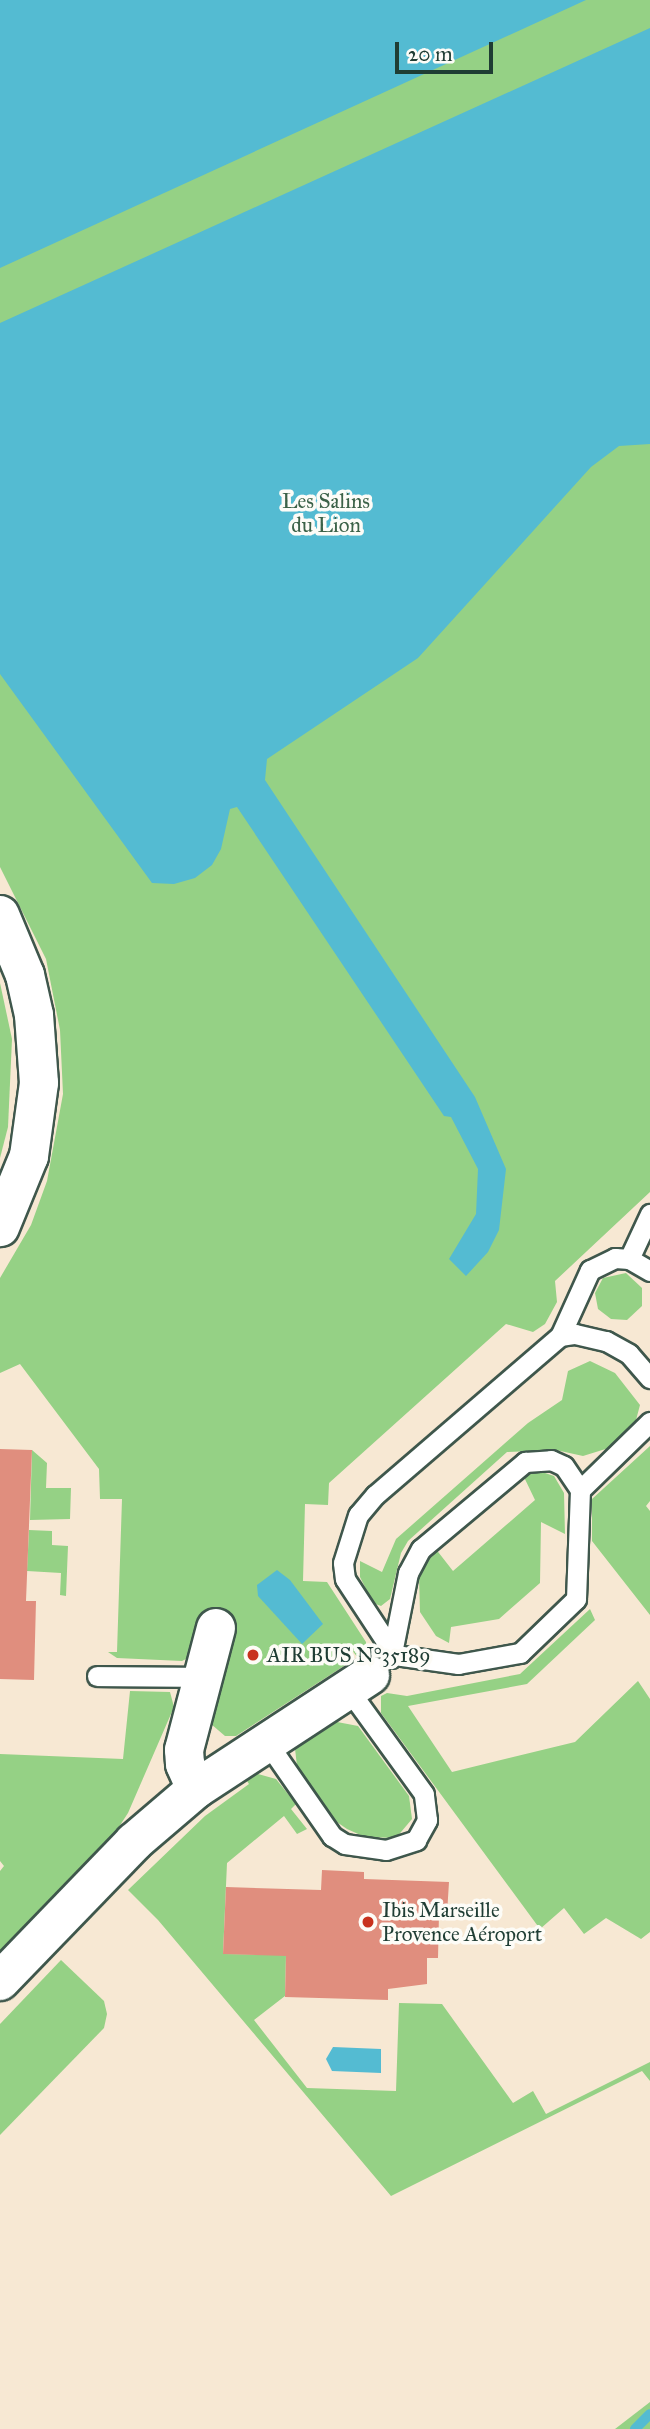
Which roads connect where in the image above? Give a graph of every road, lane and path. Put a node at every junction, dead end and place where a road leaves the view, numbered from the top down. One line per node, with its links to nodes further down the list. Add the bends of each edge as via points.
1 (0, 915): 3 (street, via 25,975 34,1015 39,1083 29,1156)
2 (650, 1214): 4 (lane)
3 (0, 1227)
4 (629, 1259): 5 (lane); 6 (lane, via 615,1258 590,1270)
5 (650, 1271)
6 (560, 1336): 8 (lane, via 575,1334 606,1341 629,1354); 12 (lane, via 375,1495 358,1515 343,1563)
7 (650, 1352): 8 (lane)
8 (650, 1378)
9 (650, 1422): 10 (lane)
10 (580, 1490): 12 (lane, via 576,1598 520,1653); 12 (lane, via 564,1466 551,1460 526,1462 421,1549)
11 (216, 1628): 14 (street)
12 (371, 1673): 15 (street); 15 (lane, via 424,1794 427,1820 416,1840 386,1850 345,1844 332,1836)
13 (97, 1676): 14 (lane)
14 (203, 1677): 16 (street, via 184,1750)
15 (266, 1741): 16 (street)
16 (196, 1789): 17 (street, via 134,1842)
17 (0, 1981)

